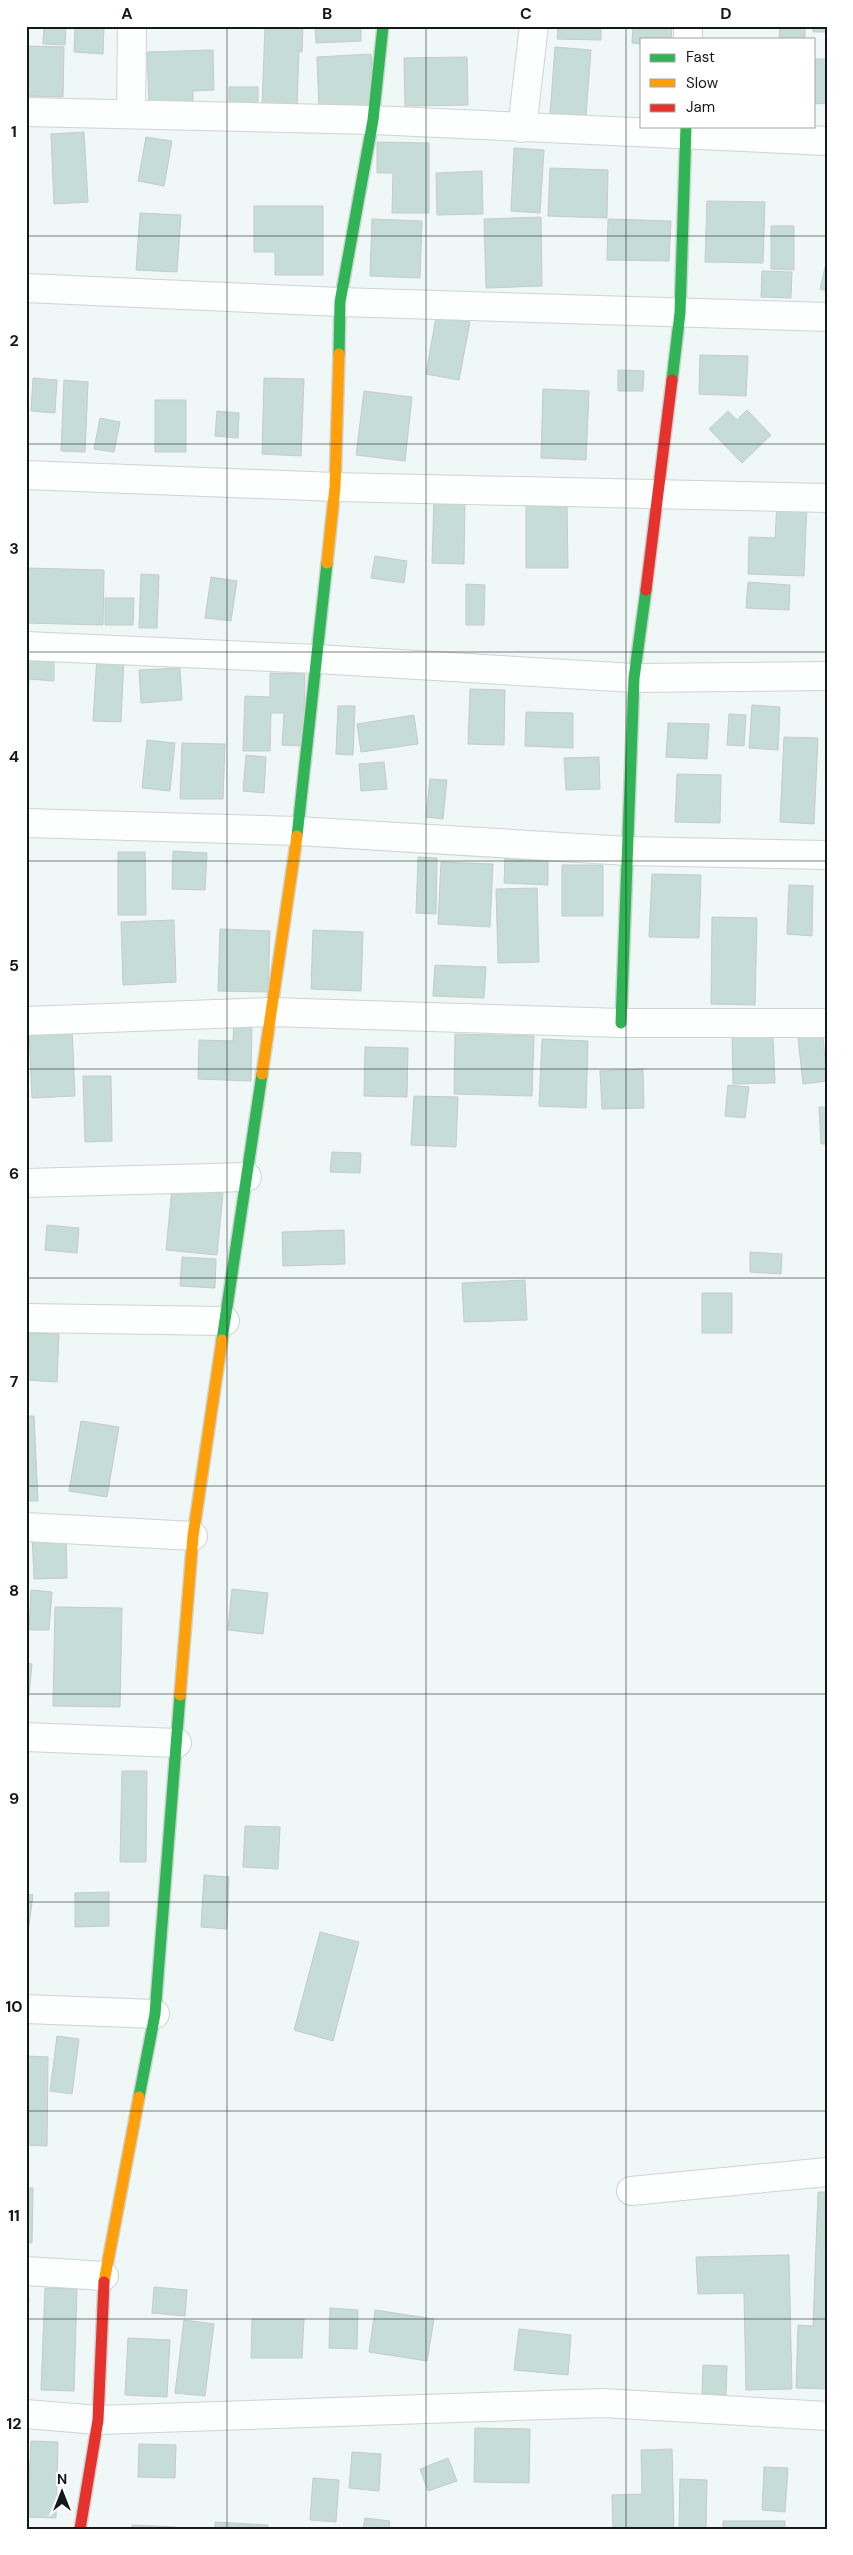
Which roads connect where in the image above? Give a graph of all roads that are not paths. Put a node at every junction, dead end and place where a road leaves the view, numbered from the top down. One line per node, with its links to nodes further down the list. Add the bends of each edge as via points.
1 (132, 26): 5 (street)
2 (383, 26): 6 (street)
3 (534, 26): 7 (street)
4 (26, 112): 5 (street)
5 (131, 114): 6 (street)
6 (373, 120): 7 (street); 11 (street)
7 (522, 128): 8 (street)
8 (686, 131): 9 (street); 12 (street)
9 (827, 141)
10 (26, 288): 11 (street)
11 (340, 302): 12 (street); 15 (street)
12 (680, 313): 13 (street); 16 (street)
13 (827, 317)
14 (26, 476): 15 (street)
15 (335, 487): 16 (street); 19 (street)
16 (659, 495): 17 (street); 21 (street)
17 (827, 498)
18 (26, 646): 19 (street)
19 (317, 659): 21 (street); 23 (street)
20 (827, 676): 21 (street)
21 (634, 678): 24 (street)
22 (26, 823): 23 (street)
23 (298, 831): 24 (street); 26 (street)
24 (628, 851): 25 (street); 28 (street)
25 (827, 855)
26 (271, 1012): 27 (street); 28 (street); 30 (street)
27 (26, 1020)
28 (621, 1023): 29 (street)
29 (827, 1023)
30 (246, 1177): 31 (street); 33 (street)
31 (26, 1183)
32 (26, 1318): 33 (street)
33 (225, 1321): 35 (street)
34 (26, 1527): 35 (street)
35 (193, 1536): 37 (street)
36 (26, 1737): 37 (street)
37 (177, 1743): 39 (street)
38 (26, 2009): 39 (street)
39 (156, 2014): 43 (street)
40 (827, 2172): 41 (street)
41 (631, 2191)
42 (26, 2271): 43 (street)
43 (104, 2276): 46 (street)
44 (26, 2414): 46 (street)
45 (827, 2416): 46 (street, via 603,2403)
46 (98, 2420): 47 (street)
47 (80, 2529)

